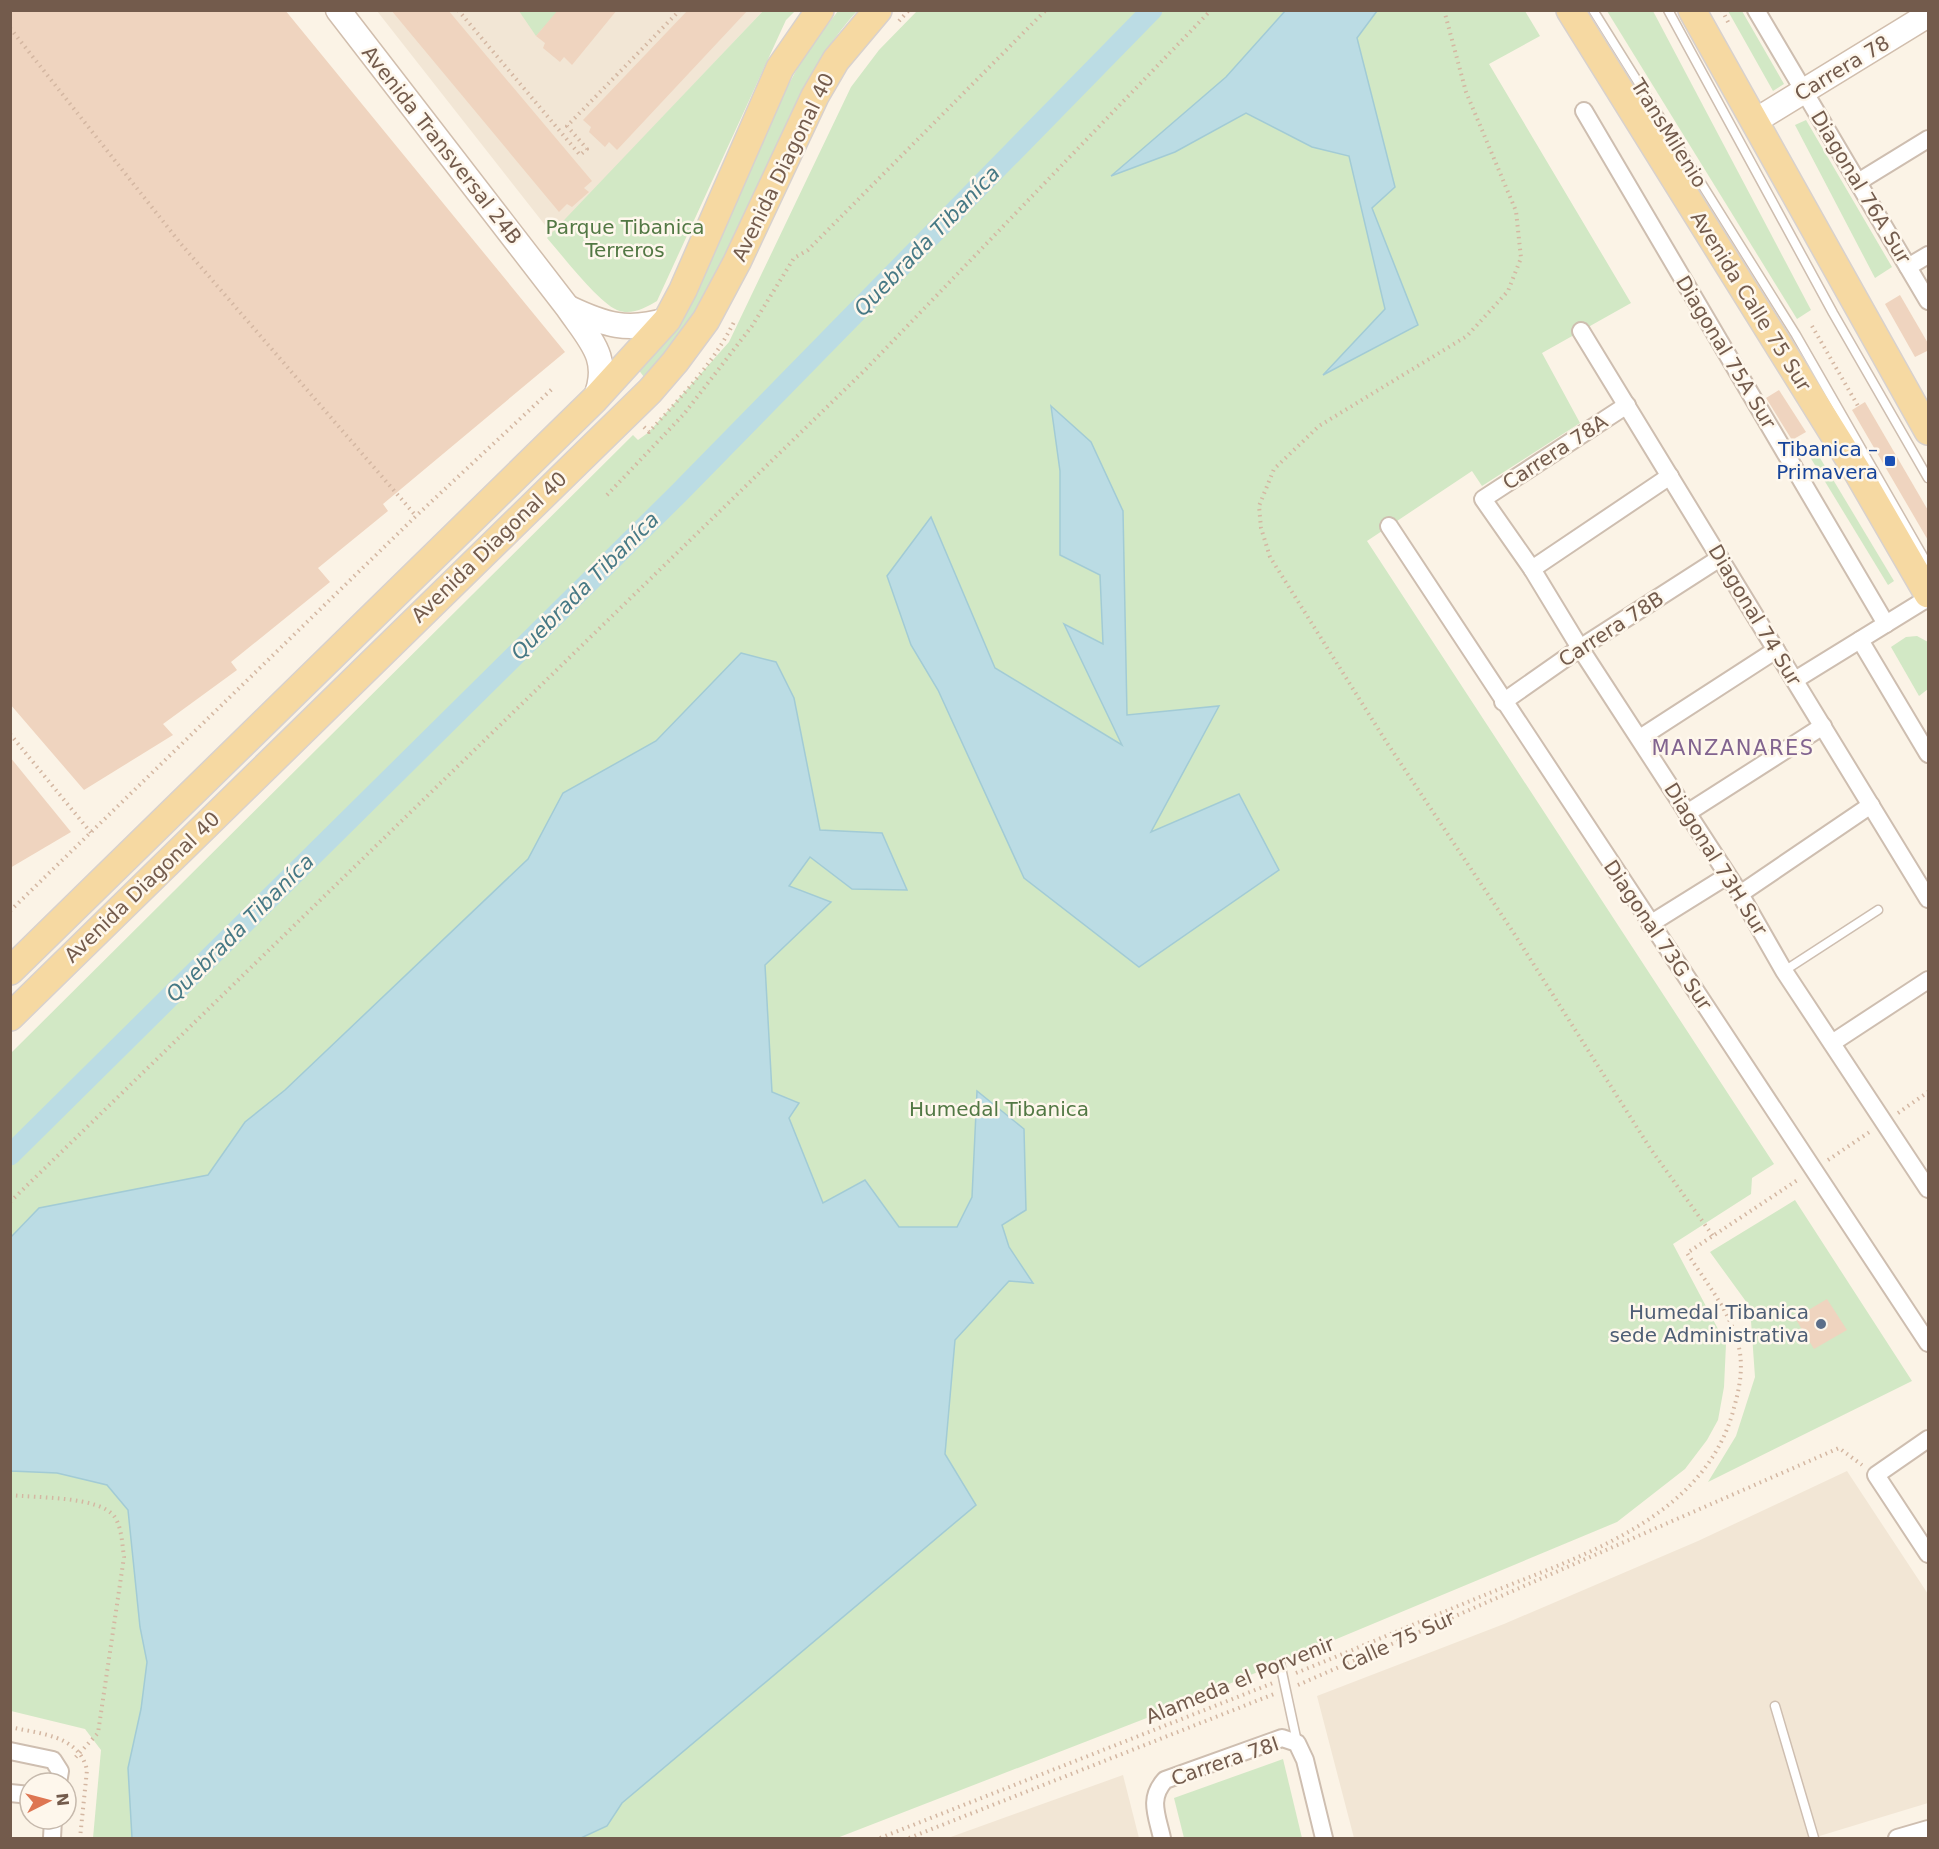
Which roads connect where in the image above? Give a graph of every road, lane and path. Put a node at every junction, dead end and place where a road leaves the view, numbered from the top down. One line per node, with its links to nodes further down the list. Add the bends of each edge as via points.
1 (338, 10): 23 (street, Avenida Transversal 24B)
2 (458, 10): 3 (path, via 580,154 587,150 567,126)
3 (680, 10)
4 (820, 10): 24 (main road, Avenida Diagonal 40, via 780,68)
5 (878, 10): 66 (main road, Avenida Diagonal 40, via 836,60 737,262 706,320 675,362 650,391)
6 (1046, 10): 36 (path, via 808,250 794,258 752,326 684,414)
7 (1211, 10): 69 (path, via 866,369)
8 (1570, 10): 43 (main road, Avenida Calle 75 Sur, via 1858,474)
9 (1593, 10): 41 (lane, TransMilenio, via 1796,335)
10 (1668, 10): 35 (lane, via 1827,303)
11 (1692, 10): 17 (main road)
12 (1756, 10): 15 (street, Diagonal 76A Sur)
13 (1929, 15): 15 (street, Carrera 78)
14 (10, 28): 38 (path, via 182,244)
15 (1804, 91): 17 (street, Carrera 78); 19 (street, Diagonal 76A Sur)
16 (1584, 111): 44 (street, Diagonal 75A Sur)
17 (1755, 121): 33 (main road)
18 (1929, 139): 19 (street)
19 (1858, 182): 21 (street, Diagonal 76A Sur)
20 (1929, 255): 21 (street)
21 (1908, 267): 22 (street, Diagonal 76A Sur)
22 (1929, 301)
23 (568, 308): 24 (street, Avenida Transversal 24B, via 621,327 644,327); 30 (street, Avenida Transversal 24B, via 602,365 602,382)
24 (667, 320): 30 (main road, Avenida Diagonal 40)
25 (1818, 322): 26 (path)
26 (1812, 326): 28 (path); 32 (path)
27 (1581, 331): 31 (street, Diagonal 74 Sur)
28 (1804, 331)
29 (552, 389): 38 (path)
30 (595, 399): 63 (main road, Avenida Diagonal 40)
31 (1627, 405): 34 (street, Diagonal 74 Sur); 37 (street, Carrera 78A)
32 (1858, 406)
33 (1929, 431)
34 (1670, 477): 40 (street, Diagonal 74 Sur); 42 (street)
35 (1929, 478)
36 (607, 495)
37 (1483, 498): 42 (street, Diagonal 73H Sur)
38 (416, 516): 56 (path)
39 (1389, 526): 49 (street, Diagonal 73G Sur)
40 (1720, 558): 46 (street, Carrera 78B); 47 (street, Diagonal 74 Sur)
41 (1929, 565)
42 (1532, 568): 46 (street, Diagonal 73H Sur)
43 (1929, 596): 44 (street)
44 (1886, 624): 45 (street)
45 (1860, 640): 48 (street); 53 (street)
46 (1580, 648): 49 (street, Carrera 78B); 52 (street, Diagonal 73H Sur)
47 (1776, 650): 48 (street, Diagonal 74 Sur); 52 (street)
48 (1795, 680): 50 (street, Diagonal 74 Sur)
49 (1503, 702): 62 (street, Diagonal 73G Sur)
50 (1823, 726): 54 (street, Diagonal 74 Sur); 55 (street)
51 (10, 734): 56 (path)
52 (1640, 738): 55 (street, Diagonal 73H Sur)
53 (1929, 754)
54 (1871, 805): 58 (street); 59 (street, Diagonal 74 Sur)
55 (1687, 813): 57 (street, Diagonal 73H Sur)
56 (92, 834): 61 (path)
57 (1727, 876): 58 (street, Diagonal 73H Sur); 62 (street)
58 (1740, 894): 64 (street, Diagonal 73H Sur)
59 (1929, 899)
60 (1878, 910): 64 (lane)
61 (10, 911)
62 (1650, 924): 71 (street, Diagonal 73G Sur)
63 (10, 971)
64 (1784, 971): 67 (street, Diagonal 73H Sur)
65 (1929, 980): 67 (street)
66 (10, 1017)
67 (1832, 1043): 68 (street, Diagonal 73H Sur)
68 (1929, 1189)
69 (10, 1202)
70 (1687, 1253): 77 (path, Alameda el Porvenir, via 1735,1333 1741,1377 1729,1426 1692,1482 1667,1506 1614,1541)
71 (1929, 1343)
72 (1929, 1439): 73 (street)
73 (1876, 1475): 75 (street); 78 (path, Calle 75 Sur, via 1839,1448)
74 (10, 1495): 83 (path, via 91,1503 114,1516 120,1530 124,1557 98,1733)
75 (1929, 1554)
76 (1280, 1663): 77 (lane)
77 (1283, 1679): 78 (lane); 88 (path, Alameda el Porvenir)
78 (1286, 1690): 81 (lane); 89 (path, Calle 75 Sur)
79 (1775, 1706): 92 (lane)
80 (10, 1727): 83 (path, via 66,1740)
81 (1297, 1743): 90 (street, Carrera 78I, via 1282,1738 1165,1780 1156,1791 1155,1807); 91 (street, via 1305,1760)
82 (10, 1751): 84 (street, via 53,1760)
83 (80, 1754): 85 (path); 87 (path, via 87,1770)
84 (57, 1771)
85 (64, 1771)
86 (1928, 1829): 93 (street)
87 (80, 1839)
88 (880, 1839)
89 (909, 1839)
90 (1162, 1839)
91 (1324, 1839)
92 (1814, 1839)
93 (1896, 1839)

